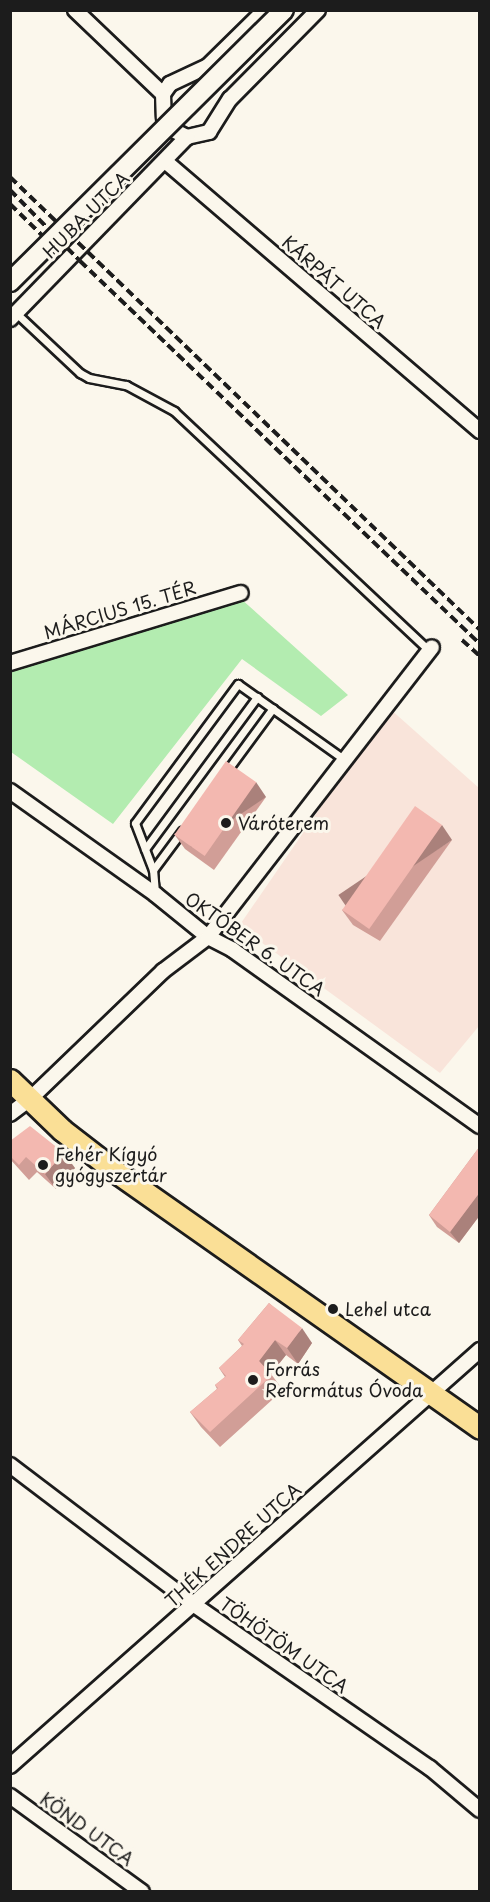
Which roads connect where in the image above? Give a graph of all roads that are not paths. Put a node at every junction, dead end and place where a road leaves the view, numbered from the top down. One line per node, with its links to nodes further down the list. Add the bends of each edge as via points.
1 (75, 10): 5 (street)
2 (265, 10): 5 (street, via 208,66 170,84)
3 (284, 10): 8 (main road, bridge)
4 (318, 10): 6 (street, HUBA UTCA, via 230,99 208,132)
5 (163, 94): 6 (street, via 164,119 173,130)
6 (188, 137): 7 (street, HUBA UTCA)
7 (165, 161): 9 (street, HUBA UTCA); 10 (street, KÁRPÁT UTCA)
8 (10, 282)
9 (13, 316): 12 (lane, via 80,373 126,385 174,411)
10 (480, 431)
11 (241, 593): 13 (street, MÁRCIUS 15. TÉR)
12 (431, 649): 16 (street)
13 (10, 663)
14 (257, 697): 15 (lane); 20 (lane); 20 (lane, via 238,684 135,823)
15 (273, 708): 16 (lane); 17 (lane)
16 (345, 760): 23 (street)
17 (219, 781)
18 (10, 791): 22 (street, OKTÓBER 6. UTCA)
19 (188, 823): 21 (lane)
20 (145, 849): 21 (lane)
21 (153, 870): 22 (lane)
22 (155, 894): 23 (street, OKTÓBER 6. UTCA)
23 (208, 938): 25 (street, via 163,971); 27 (street, OKTÓBER 6. UTCA, via 233,950)
24 (10, 1080): 25 (main road)
25 (30, 1099): 26 (street); 29 (main road, via 62,1130 119,1174)
26 (10, 1114)
27 (480, 1126)
28 (480, 1350): 29 (street, THÉK ENDRE UTCA)
29 (431, 1393): 30 (main road); 32 (street, THÉK ENDRE UTCA)
30 (480, 1428)
31 (10, 1466): 32 (street, TÖHÖTÖM UTCA)
32 (194, 1604): 33 (street, THÉK ENDRE UTCA); 35 (street, TÖHÖTÖM UTCA, via 430,1768)
33 (10, 1766)
34 (10, 1796): 36 (street, KÖND UTCA)
35 (480, 1810)
36 (142, 1892)

